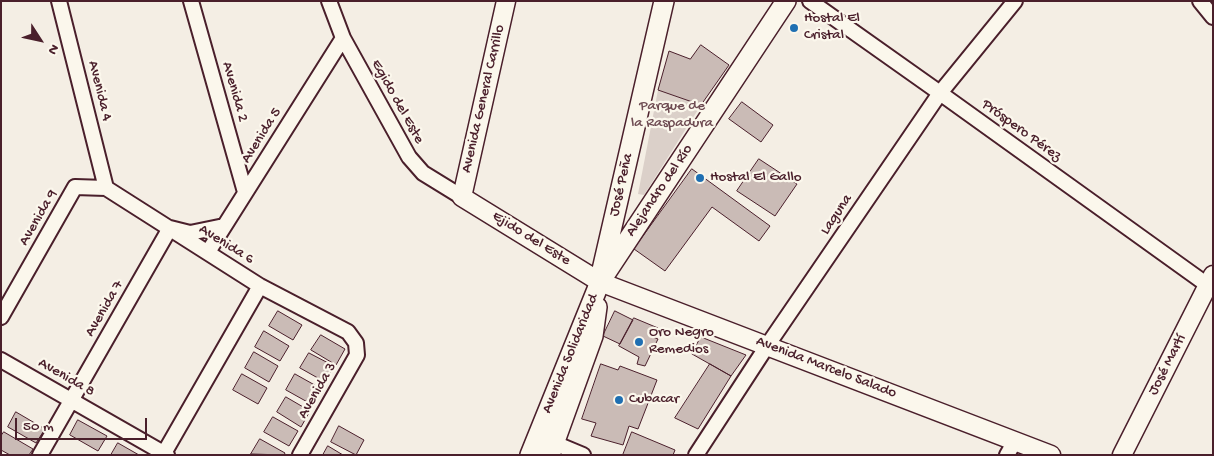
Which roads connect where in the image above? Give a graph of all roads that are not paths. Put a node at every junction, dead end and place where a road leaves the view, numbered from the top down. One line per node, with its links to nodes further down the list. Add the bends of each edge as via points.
1 (59, 1): 13 (street, Avenida 4)
2 (192, 1): 14 (street, Avenida 2)
3 (328, 1): 11 (street, Egido del Este)
4 (506, 1): 15 (street, Avenida General Carrillo)
5 (664, 1): 19 (main road, José Peña)
6 (786, 1): 19 (main road, Alejandro del Río)
7 (810, 1): 12 (street, Próspero Pérez)
8 (1015, 1): 12 (street, Laguna)
9 (1200, 1): 10 (street)
10 (1213, 17)
11 (343, 38): 14 (street, Avenida 5); 15 (street, Egido del Este, via 409,157 423,173)
12 (940, 93): 20 (street, Próspero Pérez); 24 (street, Laguna)
13 (106, 188): 17 (street, Avenida 6); 22 (street, Avenida 9, via 75,187)
14 (246, 192): 16 (street, Avenida 5)
15 (462, 196): 19 (street, Ejido del Este)
16 (224, 226): 17 (street, via 190,233); 18 (street, Avenida 5)
17 (170, 228): 18 (street, Avenida 6); 26 (street, Avenida 7)
18 (208, 252): 21 (street, Avenida 6)
19 (600, 282): 24 (street, Avenida Marcelo Salado); 27 (main road, Avenida Solidaridad)
20 (1211, 283): 36 (street, José Martí)
21 (260, 286): 23 (street, Avenida 6, via 348,332); 29 (street)
22 (1, 317)
23 (356, 343): 31 (street, Avenida 3, via 357,355)
24 (767, 346): 28 (street, Avenida Marcelo Salado); 34 (street, Laguna)
25 (1, 360): 26 (street, Avenida 8)
26 (72, 400): 29 (street, Avenida 8); 30 (street, Avenida 7)
27 (547, 445): 32 (main road, Avenida Solidaridad); 33 (street)
28 (1011, 448): 35 (street, Avenida Marcelo Salado)
29 (165, 454)
30 (40, 455)
31 (300, 455)
32 (530, 455)
33 (583, 455)
34 (696, 455)
35 (1052, 455)
36 (1122, 455)

